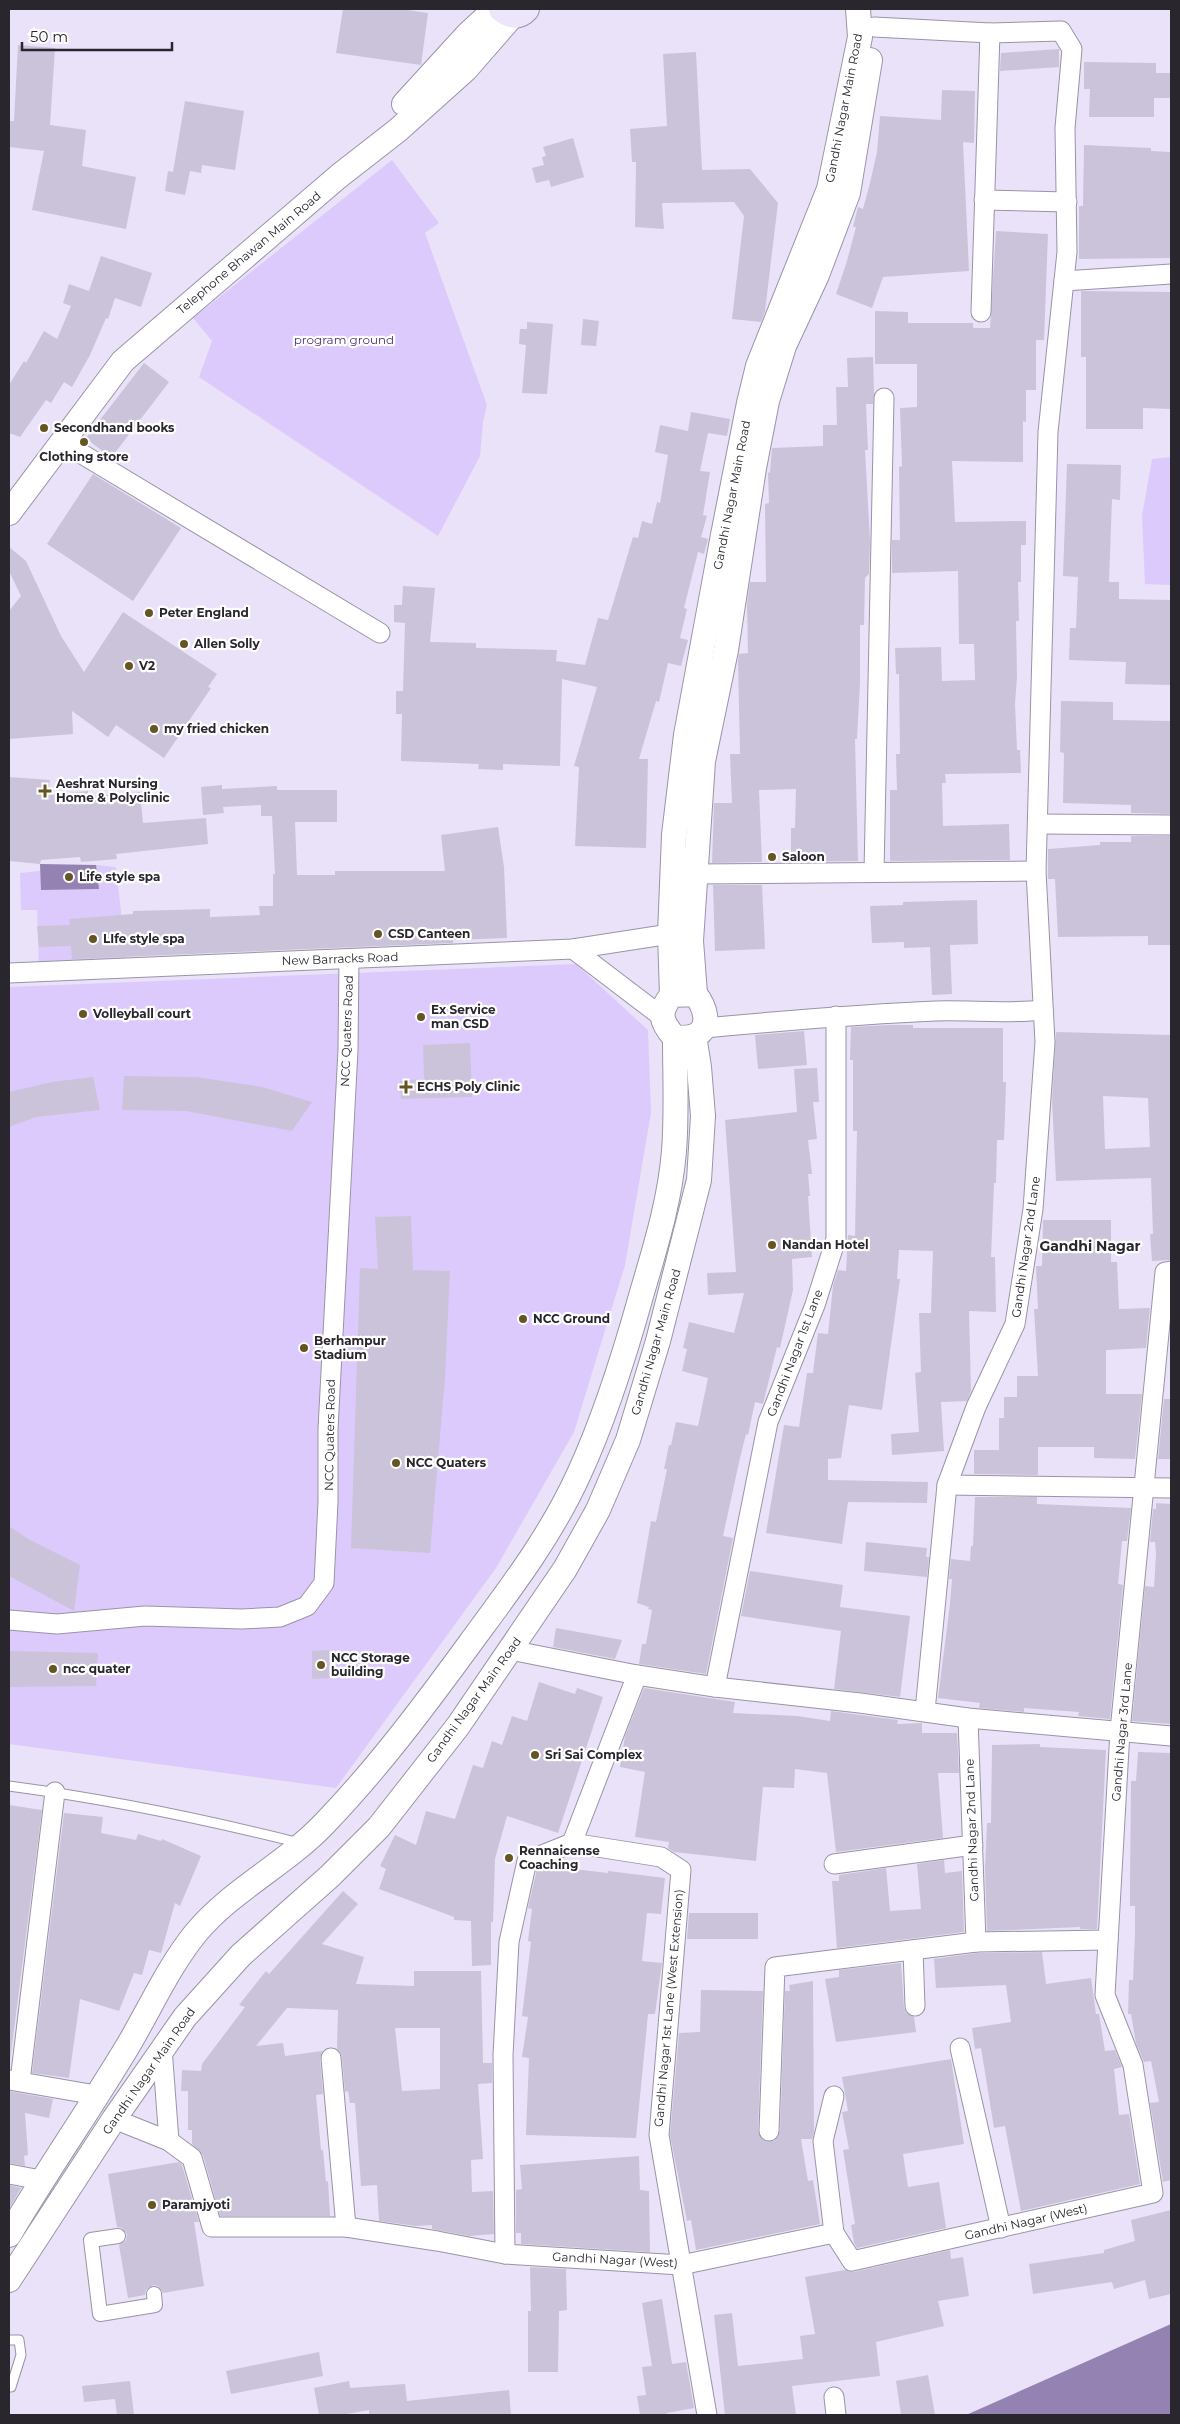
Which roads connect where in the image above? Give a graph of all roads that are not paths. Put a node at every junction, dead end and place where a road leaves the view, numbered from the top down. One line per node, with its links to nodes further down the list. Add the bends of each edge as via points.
1 (858, 9): 20 (street, Gandhi Nagar Main Road, via 860,37 829,189 758,366 749,403 686,735 674,835)
2 (509, 10): 11 (street, Telephone Bhawan Main Road, via 466,70 123,362); 12 (street, Telephone Bhawan Main Road, via 468,34 383,124 112,351)
3 (874, 18): 4 (street); 19 (street, Gandhi Nagar Main Road, via 864,104 848,193 817,275 784,346 767,401 726,650 703,761)
4 (990, 34): 5 (street); 6 (street, Gandhi Nagar 2nd Lane, via 1061,32 1072,49 1065,128)
5 (984, 200): 6 (street); 9 (street)
6 (1067, 202): 8 (street, Gandhi Nagar 2nd Lane)
7 (1171, 274): 8 (street)
8 (1064, 281): 15 (street, Gandhi Nagar 2nd Lane, via 1048,432)
9 (981, 312)
10 (884, 398): 18 (street)
11 (62, 442): 13 (street, Telephone Bhawan Main Road); 14 (street)
12 (9, 488)
13 (9, 513)
14 (380, 633)
15 (1038, 824): 16 (street); 17 (street, Gandhi Nagar 2nd Lane)
16 (1171, 825)
17 (1036, 871): 18 (street); 25 (street, Gandhi Nagar 2nd Lane)
18 (874, 872): 19 (street)
19 (695, 874): 24 (street, Gandhi Nagar Main Road)
20 (670, 934): 21 (street, New Barracks Road); 24 (street, Gandhi Nagar Main Road)
21 (573, 949): 22 (street, New Barracks Road); 26 (street)
22 (349, 959): 23 (street, New Barracks Road); 33 (street, NCC Quaters Road, via 348,1050 328,1429 324,1583 307,1606 280,1617 145,1616 57,1624)
23 (9, 973)
24 (684, 994): 26 (street, via 665,1004); 28 (street, via 702,1002 706,1016)
25 (1043, 1010): 27 (street); 30 (street, Gandhi Nagar 2nd Lane, via 1045,1042 1033,1209 1015,1324 976,1407)
26 (661, 1016): 28 (street, via 666,1029)
27 (836, 1016): 28 (street); 36 (street, Gandhi Nagar 1st Lane, via 836,1239 815,1305 768,1422)
28 (691, 1034): 34 (street, Gandhi Nagar Main Road, via 699,1067 703,1116 700,1171 658,1341 628,1440 598,1510 565,1569); 44 (street, via 666,1206 628,1342 577,1478 531,1561 422,1710)
29 (1171, 1272): 31 (street, Gandhi Nagar 3rd Lane, via 1165,1272)
30 (947, 1485): 31 (street); 37 (street, Gandhi Nagar 2nd Lane)
31 (1146, 1487): 32 (street); 39 (street, Gandhi Nagar 3rd Lane)
32 (1171, 1488)
33 (9, 1620)
34 (510, 1650): 35 (street); 51 (street, Gandhi Nagar Main Road, via 458,1726 379,1827 330,1876 241,1955 204,1994)
35 (637, 1675): 36 (street); 43 (street)
36 (715, 1687): 37 (street)
37 (925, 1711): 38 (street)
38 (968, 1718): 39 (street); 45 (street, Gandhi Nagar 2nd Lane)
39 (1120, 1731): 40 (street); 47 (street, Gandhi Nagar 3rd Lane)
40 (1171, 1736)
41 (9, 1786): 42 (lane)
42 (55, 1792): 44 (lane, via 212,1821); 54 (street)
43 (572, 1842): 68 (street, via 527,1861 509,1942 504,2036); 69 (street, Gandhi Nagar 1st Lane (West Extension), via 661,1857 681,1870 659,2135)
44 (304, 1844): 55 (street, via 223,1906 197,1932)
45 (973, 1845): 46 (street); 48 (street, Gandhi Nagar 2nd Lane)
46 (834, 1864)
47 (1108, 1940): 48 (street); 62 (street, Gandhi Nagar 3rd Lane, via 1105,1995 1133,2065)
48 (976, 1942): 49 (street)
49 (913, 1950): 50 (street); 58 (street, via 775,1967)
50 (915, 2006)
51 (162, 2048): 57 (street, Gandhi Nagar Main Road); 59 (street)
52 (960, 2048): 64 (street)
53 (331, 2058): 63 (street)
54 (14, 2081): 55 (street)
55 (96, 2095): 61 (street)
56 (834, 2096): 65 (street, via 824,2141)
57 (114, 2119): 59 (street, Gandhi Nagar (West)); 70 (street, Gandhi Nagar Main Road)
58 (769, 2131)
59 (169, 2141): 63 (street, Gandhi Nagar (West), via 192,2158 212,2228)
60 (9, 2174): 61 (street)
61 (42, 2180): 66 (street)
62 (1153, 2193): 64 (street, Gandhi Nagar (West))
63 (346, 2227): 68 (street, Gandhi Nagar (West))
64 (1001, 2228): 65 (street, Gandhi Nagar (West), via 852,2261)
65 (834, 2233): 69 (street, Gandhi Nagar (West))
66 (9, 2235)
67 (118, 2236): 71 (street, via 91,2240 100,2314 155,2306)
68 (505, 2254): 69 (street, Gandhi Nagar (West))
69 (681, 2264): 74 (street, Gandhi Nagar 1st Lane (West Extension))
70 (9, 2280)
71 (154, 2294)
72 (9, 2340): 73 (lane, via 18,2340 21,2355)
73 (9, 2387)
74 (707, 2415)

